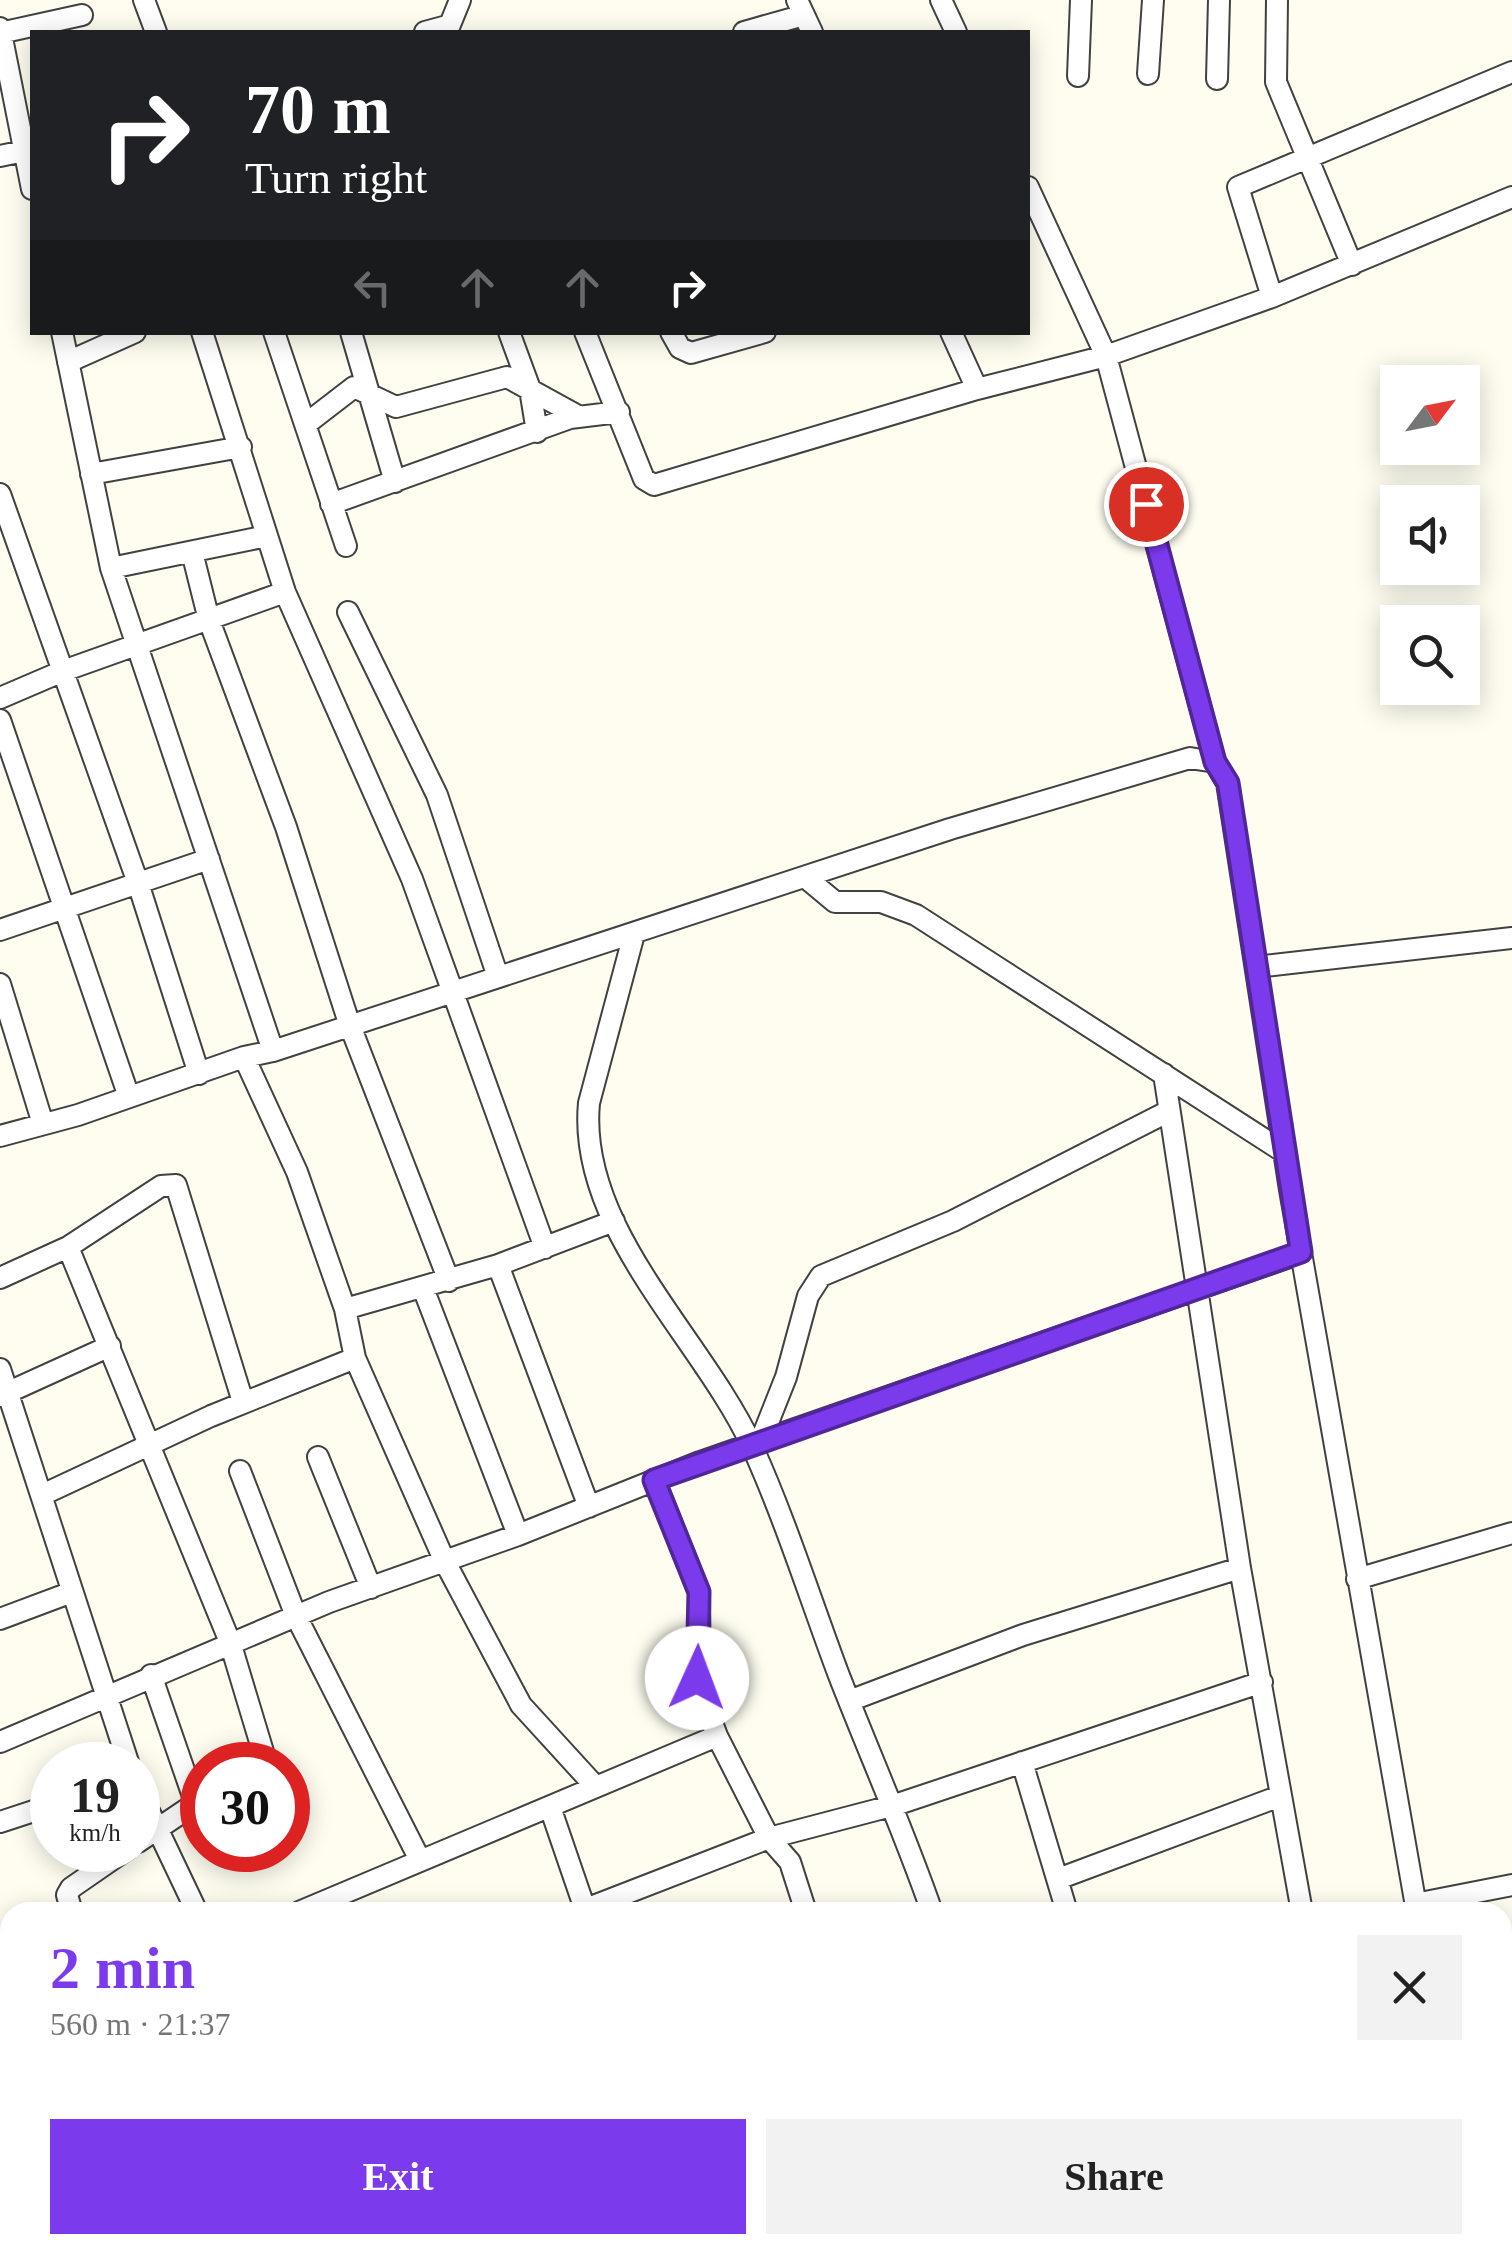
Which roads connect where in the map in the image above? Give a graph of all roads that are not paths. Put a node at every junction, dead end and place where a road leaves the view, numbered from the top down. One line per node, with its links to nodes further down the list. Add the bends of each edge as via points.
1 (144, 0): 11 (street)
2 (460, 0): 10 (street)
3 (941, 0): 13 (street)
4 (1081, 0): 17 (street)
5 (1154, 0): 16 (street)
6 (1219, 0): 18 (street)
7 (1276, 0): 22 (street, via 1276,82)
8 (82, 16): 14 (street)
9 (804, 16): 12 (street)
10 (447, 29)
11 (155, 30)
12 (752, 30)
13 (955, 30)
14 (0, 31): 19 (street)
15 (1512, 72): 22 (street)
16 (1148, 74)
17 (1078, 76)
18 (1217, 79)
19 (15, 99): 20 (street)
20 (24, 151): 21 (street); 23 (street)
21 (0, 156)
22 (1311, 158): 26 (street); 27 (street, via 1237,190)
23 (30, 173)
24 (1030, 191): 38 (street)
25 (1512, 197): 26 (street)
26 (1352, 265): 27 (street)
27 (1272, 296): 38 (street)
28 (63, 335): 39 (street)
29 (128, 335): 39 (street)
30 (203, 335): 47 (street)
31 (275, 335): 45 (street)
32 (352, 335): 42 (street)
33 (510, 335): 40 (street)
34 (587, 335): 43 (street)
35 (673, 335): 36 (street, via 691,353)
36 (754, 335)
37 (952, 335): 41 (street)
38 (1106, 356): 41 (street); 63 (street)
39 (68, 362): 48 (street)
40 (530, 389): 42 (street, via 503,377 396,406); 44 (street); 46 (street)
41 (977, 389): 43 (street, via 654,485 644,479)
42 (368, 394): 45 (street, via 352,388); 49 (street)
43 (619, 412): 44 (street)
44 (578, 416): 46 (street)
45 (306, 424): 51 (street)
46 (537, 432): 49 (street)
47 (240, 447): 48 (street); 52 (street)
48 (91, 474): 55 (street)
49 (394, 482): 51 (street)
50 (0, 494): 60 (street)
51 (331, 504): 53 (street)
52 (266, 536): 54 (street); 56 (street)
53 (346, 546)
54 (192, 552): 55 (street); 58 (street)
55 (111, 568): 59 (street)
56 (285, 592): 58 (street); 73 (street)
57 (348, 612): 72 (street, via 437,795)
58 (210, 620): 59 (street); 75 (street)
59 (139, 647): 60 (street); 64 (street)
60 (63, 671): 61 (street); 66 (street)
61 (0, 698)
62 (0, 720): 67 (street)
63 (1215, 762): 65 (street, via 1190,758); 71 (street, via 1228,783)
64 (209, 859): 66 (street); 76 (street)
65 (805, 877): 69 (street); 79 (street, via 836,902 881,902 916,914)
66 (138, 883): 67 (street); 78 (street)
67 (64, 908): 68 (street); 80 (street)
68 (0, 930)
69 (634, 934): 72 (street); 85 (street, via 586,1130)
70 (1512, 938): 71 (street)
71 (1256, 967): 84 (street)
72 (497, 974): 73 (street)
73 (454, 988): 75 (street); 87 (street)
74 (2, 998): 82 (street)
75 (349, 1023): 76 (street); 91 (street)
76 (274, 1051): 77 (street)
77 (244, 1056): 78 (street); 94 (street, via 298,1172)
78 (199, 1074): 80 (street)
79 (1164, 1074): 81 (street); 84 (street)
80 (129, 1097): 82 (street)
81 (1169, 1111): 93 (street); 100 (street, via 953,1222 821,1276)
82 (43, 1124): 83 (street)
83 (0, 1136)
84 (1284, 1152): 88 (street)
85 (614, 1221): 87 (street); 100 (street)
86 (68, 1247): 90 (street); 95 (street); 99 (street, via 161,1186 176,1185)
87 (545, 1248): 89 (street)
88 (1301, 1252): 93 (street); 111 (street)
89 (498, 1265): 91 (street); 106 (street)
90 (0, 1278)
91 (449, 1280): 92 (street)
92 (423, 1288): 94 (street); 108 (street)
93 (1197, 1289): 100 (street); 110 (street)
94 (345, 1309): 96 (street)
95 (110, 1346): 98 (street); 101 (street)
96 (354, 1358): 99 (street); 109 (street)
97 (0, 1369): 98 (street)
98 (5, 1394): 105 (street)
99 (244, 1402): 101 (street)
100 (756, 1442): 104 (street); 120 (street)
101 (151, 1445): 105 (street); 116 (street)
102 (318, 1457): 112 (street)
103 (240, 1471): 114 (street)
104 (654, 1480): 106 (street); 121 (street, via 699,1592 697,1678)
105 (42, 1495): 113 (street)
106 (588, 1507): 108 (street)
107 (1512, 1533): 111 (street)
108 (518, 1536): 109 (street)
109 (445, 1562): 112 (street); 127 (street, via 522,1705)
110 (1240, 1568): 118 (street); 120 (street, via 1037,1630)
111 (1358, 1580): 148 (street)
112 (371, 1588): 114 (street)
113 (72, 1592): 115 (street); 119 (street)
114 (296, 1616): 116 (street); 135 (street)
115 (0, 1618)
116 (230, 1642): 117 (street); 124 (street)
117 (150, 1675): 119 (street); 125 (street)
118 (1262, 1682): 126 (street); 128 (street)
119 (102, 1694): 122 (street); 123 (street)
120 (849, 1701): 129 (street)
121 (717, 1736): 127 (street); 134 (street)
122 (0, 1742)
123 (120, 1742)
124 (260, 1742)
125 (180, 1752)
126 (1022, 1762): 129 (street); 137 (street)
127 (595, 1786): 130 (street)
128 (1280, 1796): 137 (street); 147 (street)
129 (895, 1805): 134 (street); 145 (street)
130 (550, 1807): 135 (street); 142 (street)
131 (30, 1812): 132 (street)
132 (0, 1822)
133 (160, 1838): 140 (street)
134 (769, 1838): 143 (street); 144 (street, via 790,1862)
135 (420, 1860): 141 (street)
136 (94, 1872): 139 (street, via 71,1888)
137 (1058, 1879): 146 (street)
138 (1512, 1884): 149 (street)
139 (70, 1902)
140 (192, 1902)
141 (322, 1902)
142 (580, 1902)
143 (608, 1902)
144 (803, 1902)
145 (929, 1902)
146 (1064, 1902)
147 (1300, 1902)
148 (1415, 1902)
149 (1440, 1902)

